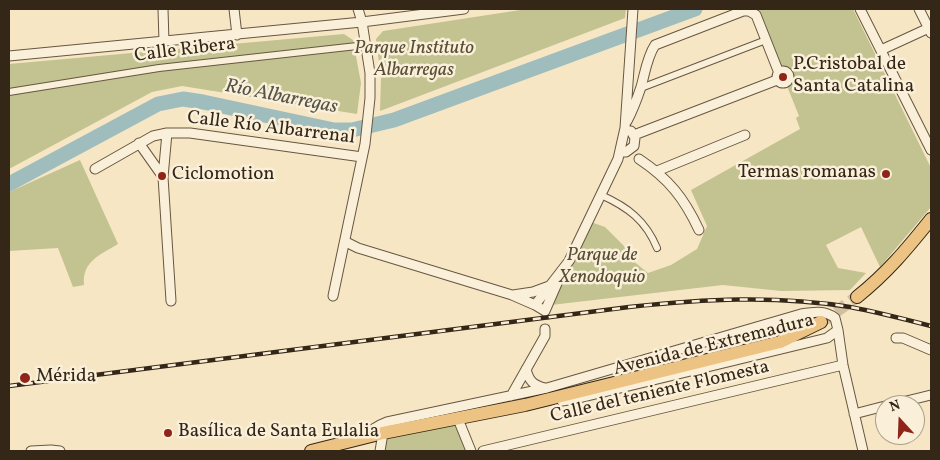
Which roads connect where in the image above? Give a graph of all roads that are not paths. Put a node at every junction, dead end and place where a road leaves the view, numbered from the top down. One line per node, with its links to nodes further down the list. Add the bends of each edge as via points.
1 (162, 9): 12 (street)
2 (234, 9): 10 (street)
3 (358, 9): 8 (street)
4 (464, 9): 8 (street)
5 (633, 9): 18 (street)
6 (860, 9): 14 (street)
7 (919, 9): 9 (street)
8 (362, 22): 10 (street); 13 (street)
9 (931, 30): 14 (street)
10 (237, 34): 12 (street)
11 (766, 40): 16 (street); 16 (street, via 756,15 749,10 743,11 655,45); 20 (street, via 778,76)
12 (164, 42): 15 (street)
13 (366, 45): 17 (street, Calle Ribera, via 159,68); 26 (street, via 370,98)
14 (881, 50): 24 (street)
15 (9, 56)
16 (641, 88): 18 (street)
17 (9, 92)
18 (625, 126): 20 (street); 25 (street)
19 (167, 133): 22 (street, Calle Río Albarrenal); 26 (street, Calle Río Albarrenal, via 190,133); 30 (street)
20 (634, 135): 23 (street)
21 (745, 135): 29 (street)
22 (140, 143): 28 (street, Calle Río Albarrenal); 30 (street)
23 (631, 149): 25 (street); 27 (street)
24 (931, 150)
25 (620, 152): 27 (street); 31 (street)
26 (362, 157): 34 (street)
27 (639, 159): 29 (street)
28 (95, 169)
29 (657, 171): 33 (street, via 682,197)
30 (163, 176): 41 (street)
31 (601, 195): 35 (street, via 631,212); 36 (street)
32 (931, 219): 40 (main road, via 901,258)
33 (699, 230)
34 (346, 242): 38 (street); 39 (street)
35 (657, 248)
36 (562, 272): 37 (street); 42 (street, via 545,311)
37 (552, 285): 38 (street); 42 (street)
38 (512, 295): 42 (street)
39 (333, 296)
40 (857, 297)
41 (172, 301)
42 (535, 305)
43 (821, 322): 53 (main road, Avenida de Extremadura, via 780,342)
44 (545, 330): 51 (street, via 545,336)
45 (838, 330): 46 (street, Avenida de Extremadura); 48 (street); 52 (street, Avenida de Extremadura, via 835,318 829,314 801,314)
46 (827, 338): 48 (street); 56 (street, Avenida de Extremadura, via 575,399)
47 (896, 338): 49 (street)
48 (840, 348): 50 (street)
49 (931, 350)
50 (843, 366): 58 (street); 67 (street, Calle del teniente Flomesta)
51 (526, 369): 54 (street, via 535,386); 55 (street)
52 (604, 372): 53 (street, Avenida de Extremadura); 54 (street, Avenida de Extremadura)
53 (624, 380): 56 (main road, Avenida de Extremadura)
54 (547, 388): 55 (street, Avenida de Extremadura)
55 (511, 396): 61 (street, Avenida de Extremadura, via 387,422 375,427)
56 (524, 405): 59 (main road, Avenida de Extremadura)
57 (875, 409): 58 (street)
58 (854, 414): 68 (street)
59 (458, 419): 60 (main road, Avenida de Extremadura); 66 (street)
60 (383, 433): 61 (main road, Avenida de Extremadura); 65 (street)
61 (366, 437): 64 (main road, Avenida de Extremadura)
62 (31, 451): 63 (street)
63 (60, 451)
64 (311, 451)
65 (380, 451)
66 (471, 451)
67 (483, 451)
68 (863, 451)

